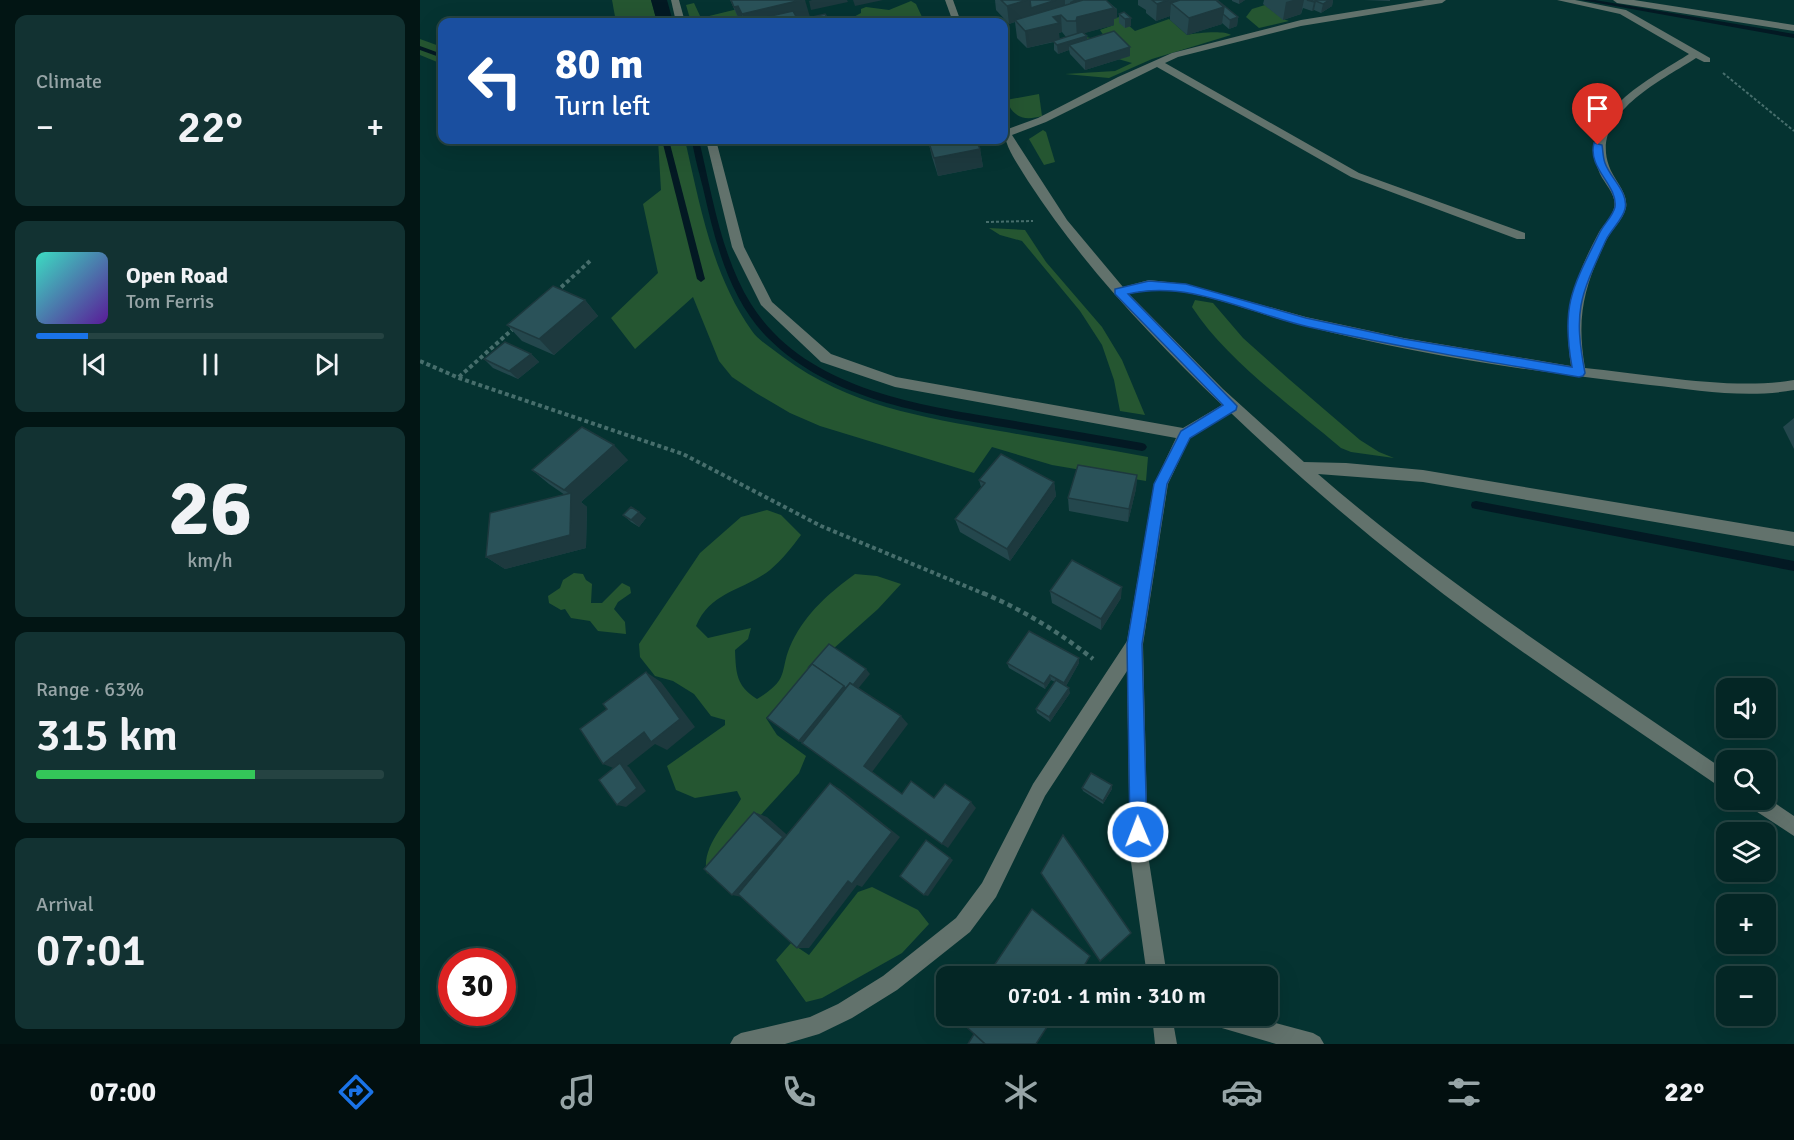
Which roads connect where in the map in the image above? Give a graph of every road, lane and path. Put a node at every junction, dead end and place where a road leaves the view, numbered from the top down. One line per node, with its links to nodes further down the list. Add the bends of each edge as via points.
1 (675, 0): 6 (street)
2 (949, 0): 7 (street)
3 (1442, 0): 11 (street, via 1301,22)
4 (1561, 0): 9 (street, via 1623,12)
5 (1617, 0): 8 (street)
6 (680, 18)
7 (956, 18)
8 (1794, 28)
9 (1696, 54): 10 (street); 24 (street, via 1628,100 1605,124 1598,145 1600,164 1621,199 1620,210 1579,287 1573,312 1573,339)
10 (1707, 60): 13 (path)
11 (1156, 62): 12 (street, via 1054,115); 18 (street, via 1355,175)
12 (1008, 131)
13 (1794, 131)
14 (1008, 139): 20 (street, via 1047,203)
15 (712, 144): 28 (street, via 738,247 767,305 826,358 896,382)
16 (1018, 221): 17 (path)
17 (986, 222)
18 (1521, 236)
19 (591, 260): 21 (path)
20 (1119, 292): 24 (street, via 1149,285 1186,288 1306,322); 27 (street)
21 (547, 299)
22 (521, 323): 25 (path)
23 (420, 361): 25 (path)
24 (1579, 373): 26 (street, via 1731,388)
25 (459, 378): 32 (path, via 683,454 821,526 1011,605 1067,638)
26 (1794, 385)
27 (1231, 406): 28 (street); 29 (street)
28 (1185, 434): 31 (street, via 1161,484)
29 (1300, 468): 30 (street, via 1424,476); 33 (street, via 1486,616)
30 (1794, 540)
31 (1135, 644): 32 (street); 36 (street, via 1139,855)
32 (1115, 676): 39 (street, via 1039,790 989,890 963,925 890,983 845,1011 812,1027)
33 (1716, 774)
34 (1769, 810): 35 (street)
35 (1794, 827)
36 (1155, 966)
37 (1163, 1026): 40 (street)
38 (1250, 1026): 41 (street)
39 (741, 1044)
40 (1166, 1044)
41 (1313, 1044)

